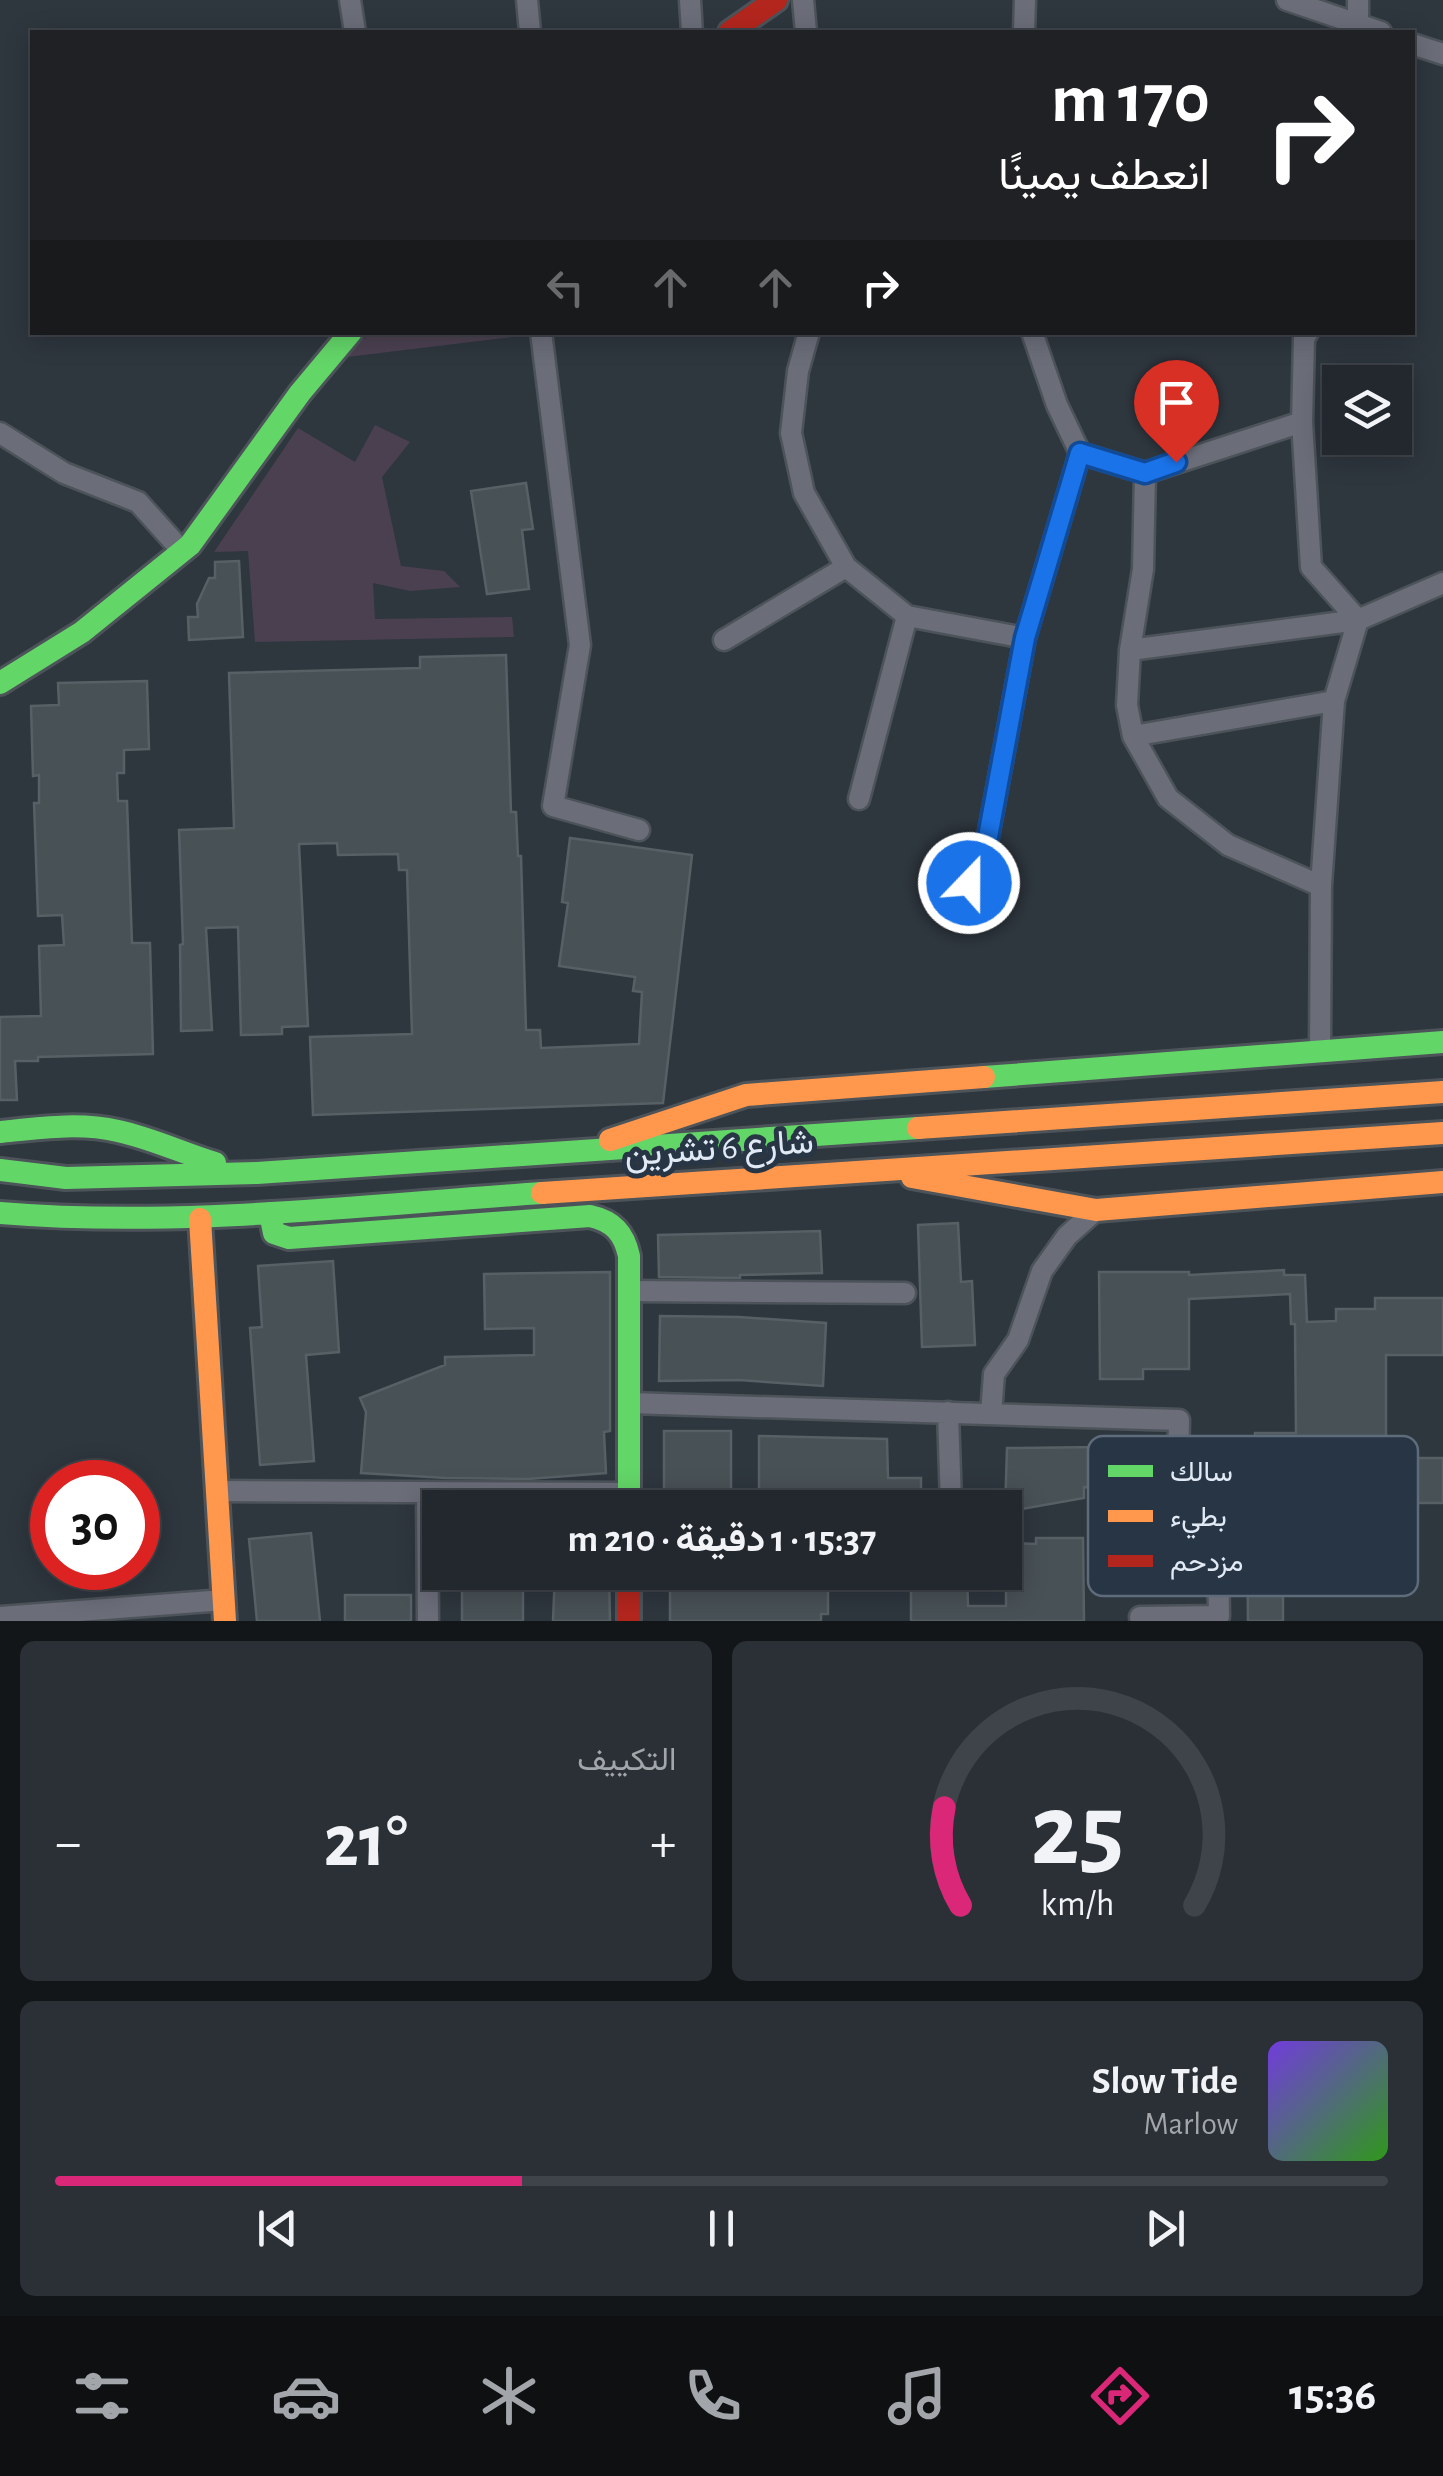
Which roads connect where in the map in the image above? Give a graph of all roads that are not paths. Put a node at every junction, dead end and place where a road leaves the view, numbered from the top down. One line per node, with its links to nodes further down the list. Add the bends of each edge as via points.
1 (350, 0): 10 (street)
2 (526, 0): 11 (street)
3 (690, 0): 12 (street)
4 (776, 0): 13 (main road)
5 (803, 0): 14 (street)
6 (1025, 0): 15 (street)
7 (1286, 0): 9 (street)
8 (1358, 0): 9 (street)
9 (1358, 28)
10 (355, 30)
11 (530, 30)
12 (692, 30)
13 (733, 30)
14 (806, 30)
15 (1024, 30)
16 (1415, 45): 17 (street)
17 (1443, 54)
18 (348, 335): 27 (main road)
19 (541, 335): 39 (street, via 580,644 553,806)
20 (808, 335): 28 (street, via 791,433 804,493)
21 (1033, 335): 25 (street)
22 (1306, 335): 23 (street)
23 (1302, 422): 26 (street); 31 (street, via 1310,566)
24 (0, 433): 27 (street, via 64,472 138,502)
25 (1080, 453): 26 (street); 32 (street)
26 (1145, 473): 34 (street, via 1144,569)
27 (182, 551): 35 (main road, via 82,632)
28 (846, 568): 30 (street); 33 (street)
29 (1443, 583): 31 (street)
30 (907, 616): 32 (street); 38 (street)
31 (1358, 620): 34 (street); 36 (street)
32 (1025, 638): 41 (street, via 985,853)
33 (724, 640)
34 (1130, 650): 37 (street)
35 (0, 683)
36 (1334, 701): 37 (street); 40 (street)
37 (1133, 736): 40 (street, via 1168,798 1228,846)
38 (859, 798)
39 (639, 830)
40 (1321, 886): 43 (street)
41 (953, 913)
42 (1443, 1042): 43 (main road)
43 (1320, 1051): 47 (main road, via 746,1095)
44 (1443, 1092): 47 (main road, شارع 6 تشرين)
45 (0, 1132): 50 (main road, via 94,1127)
46 (1443, 1133): 49 (main road, شارع 6 تشرين)
47 (570, 1153): 50 (main road, شارع 6 تشرين)
48 (0, 1170): 50 (main road, شارع 6 تشرين, via 66,1178)
49 (880, 1171): 52 (main road); 53 (main road, شارع 6 تشرين)
50 (257, 1172)
51 (1443, 1182): 52 (main road)
52 (1096, 1210): 60 (street, via 1042,1271 1018,1340 994,1374)
53 (270, 1212): 55 (main road, شارع 6 تشرين); 56 (main road, via 274,1233 289,1238 600,1217 626,1240)
54 (0, 1213): 55 (main road, شارع 6 تشرين, via 65,1220)
55 (200, 1219): 64 (main road)
56 (629, 1291): 57 (street); 58 (main road)
57 (906, 1293)
58 (629, 1403): 59 (street); 62 (main road)
59 (948, 1412): 60 (street); 63 (street)
60 (991, 1414): 61 (street, via 1178,1420)
61 (1178, 1436)
62 (629, 1490)
63 (951, 1490)
64 (217, 1491): 65 (street); 69 (main road)
65 (422, 1492)
66 (428, 1590): 72 (street)
67 (629, 1590): 73 (main road)
68 (1219, 1596): 71 (street, via 1219,1616)
69 (224, 1610): 70 (street)
70 (0, 1617)
71 (1140, 1617)
72 (428, 1621)
73 (629, 1621)

